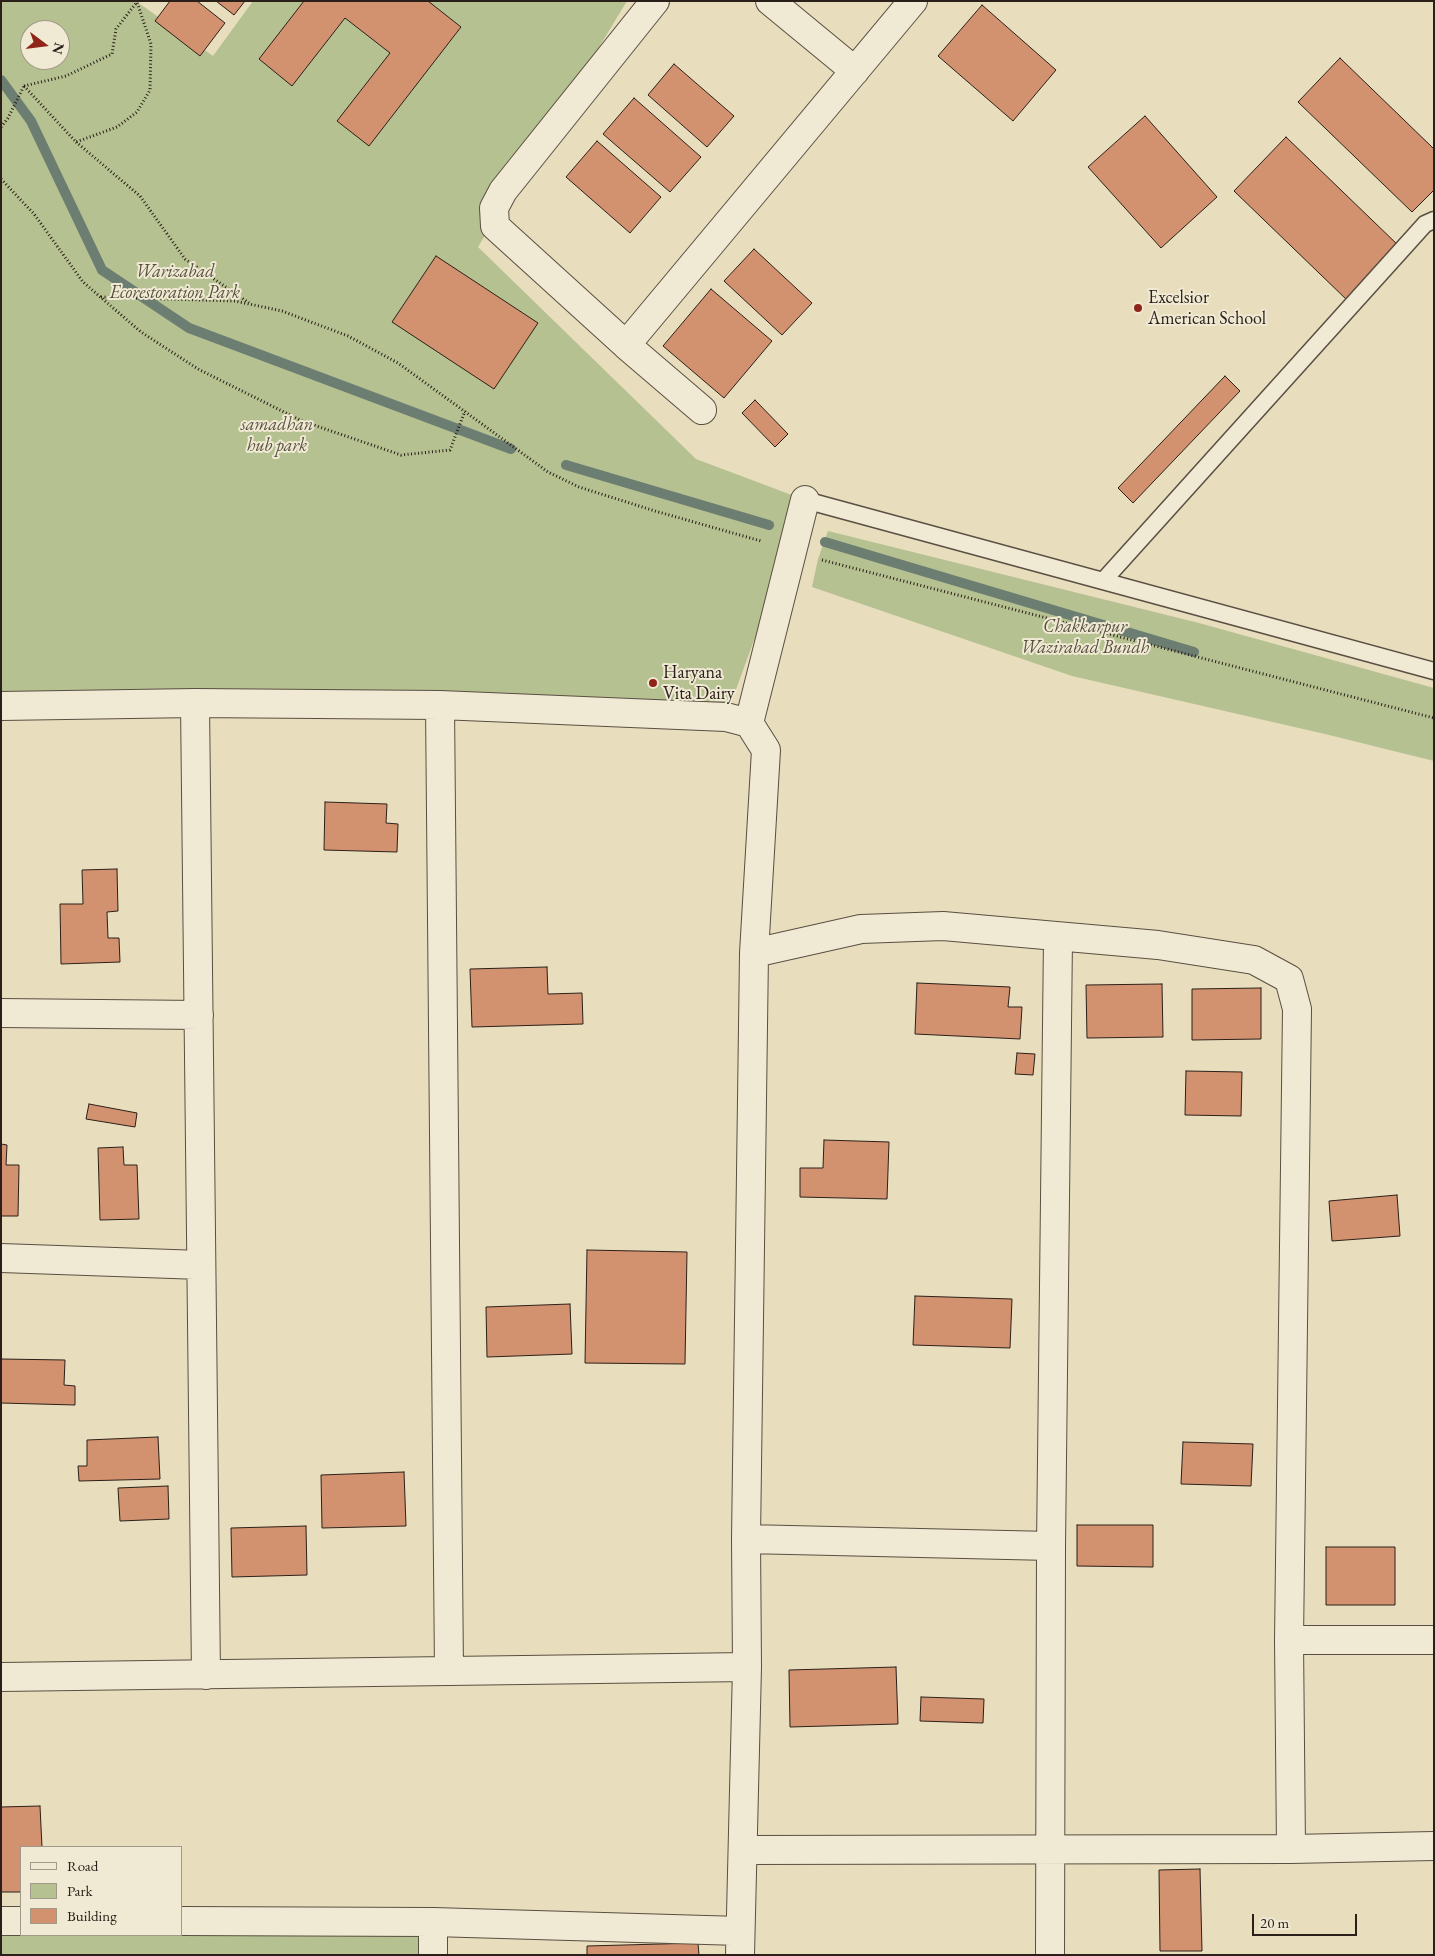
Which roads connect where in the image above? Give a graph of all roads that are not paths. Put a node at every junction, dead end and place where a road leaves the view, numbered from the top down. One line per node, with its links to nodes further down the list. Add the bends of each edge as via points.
1 (655, 1): 6 (street, via 504,191 494,208 495,226)
2 (770, 1): 4 (street)
3 (913, 1): 4 (street)
4 (855, 71): 6 (street)
5 (1434, 220): 9 (lane, via 1425,224)
6 (626, 345): 7 (street)
7 (702, 410)
8 (805, 500): 9 (lane); 14 (street)
9 (1102, 581): 10 (lane)
10 (1434, 671)
11 (195, 703): 12 (street); 13 (street); 18 (street)
12 (440, 705): 14 (street, via 726,717); 26 (street)
13 (1, 706)
14 (749, 723): 16 (street, via 766,750)
15 (1058, 938): 16 (street, via 943,926 861,929); 22 (street); 23 (street, via 1158,945 1238,957 1254,960 1289,979 1297,1009)
16 (754, 953): 21 (street)
17 (1, 1013): 18 (street)
18 (199, 1015): 20 (street)
19 (1, 1258): 20 (street)
20 (201, 1265): 27 (street)
21 (746, 1539): 22 (street); 25 (street)
22 (1051, 1546): 32 (street)
23 (1289, 1640): 24 (street); 30 (street)
24 (1434, 1640)
25 (747, 1667): 26 (street); 31 (street)
26 (449, 1671): 27 (street)
27 (206, 1675): 28 (street)
28 (1, 1677)
29 (1434, 1846): 30 (street)
30 (1290, 1849): 32 (street)
31 (743, 1850): 32 (street); 37 (street)
32 (1050, 1850): 39 (street)
33 (1, 1920): 34 (street)
34 (20, 1921)
35 (182, 1921): 36 (street)
36 (433, 1922): 37 (street); 38 (street)
37 (740, 1943)
38 (433, 1955)
39 (1050, 1955)

